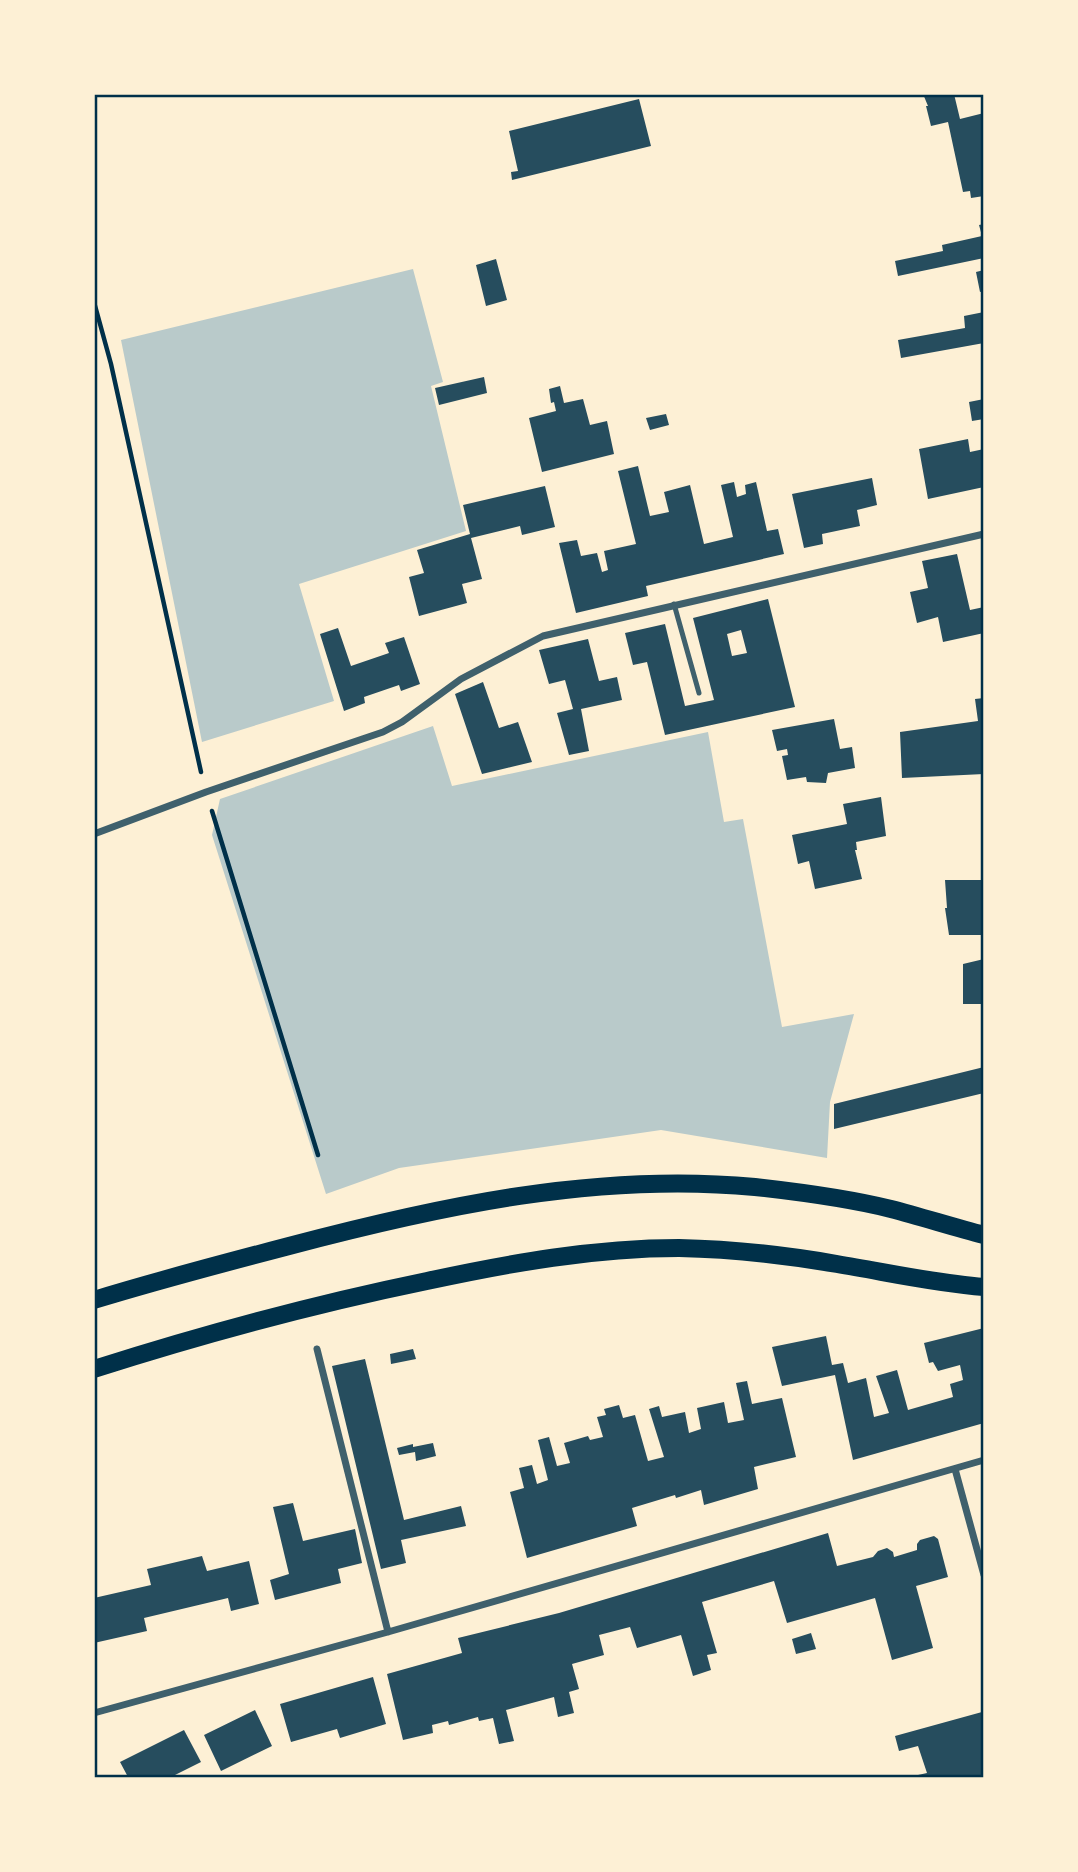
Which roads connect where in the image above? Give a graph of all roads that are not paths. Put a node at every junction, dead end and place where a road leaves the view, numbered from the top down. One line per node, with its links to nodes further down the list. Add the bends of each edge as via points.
1 (984, 534): 2 (street)
2 (674, 604): 3 (lane); 4 (street, via 543,636 461,679 383,732)
3 (699, 693)
4 (94, 834)
5 (984, 1235): 7 (main road, via 889,1209 756,1187 657,1184 580,1188 365,1227)
6 (984, 1287): 9 (main road, via 718,1250 585,1252 306,1308)
7 (94, 1300)
8 (317, 1349): 13 (street)
9 (94, 1368)
10 (984, 1460): 11 (street)
11 (955, 1469): 12 (street); 13 (street)
12 (984, 1575)
13 (388, 1632): 14 (street)
14 (94, 1713)

